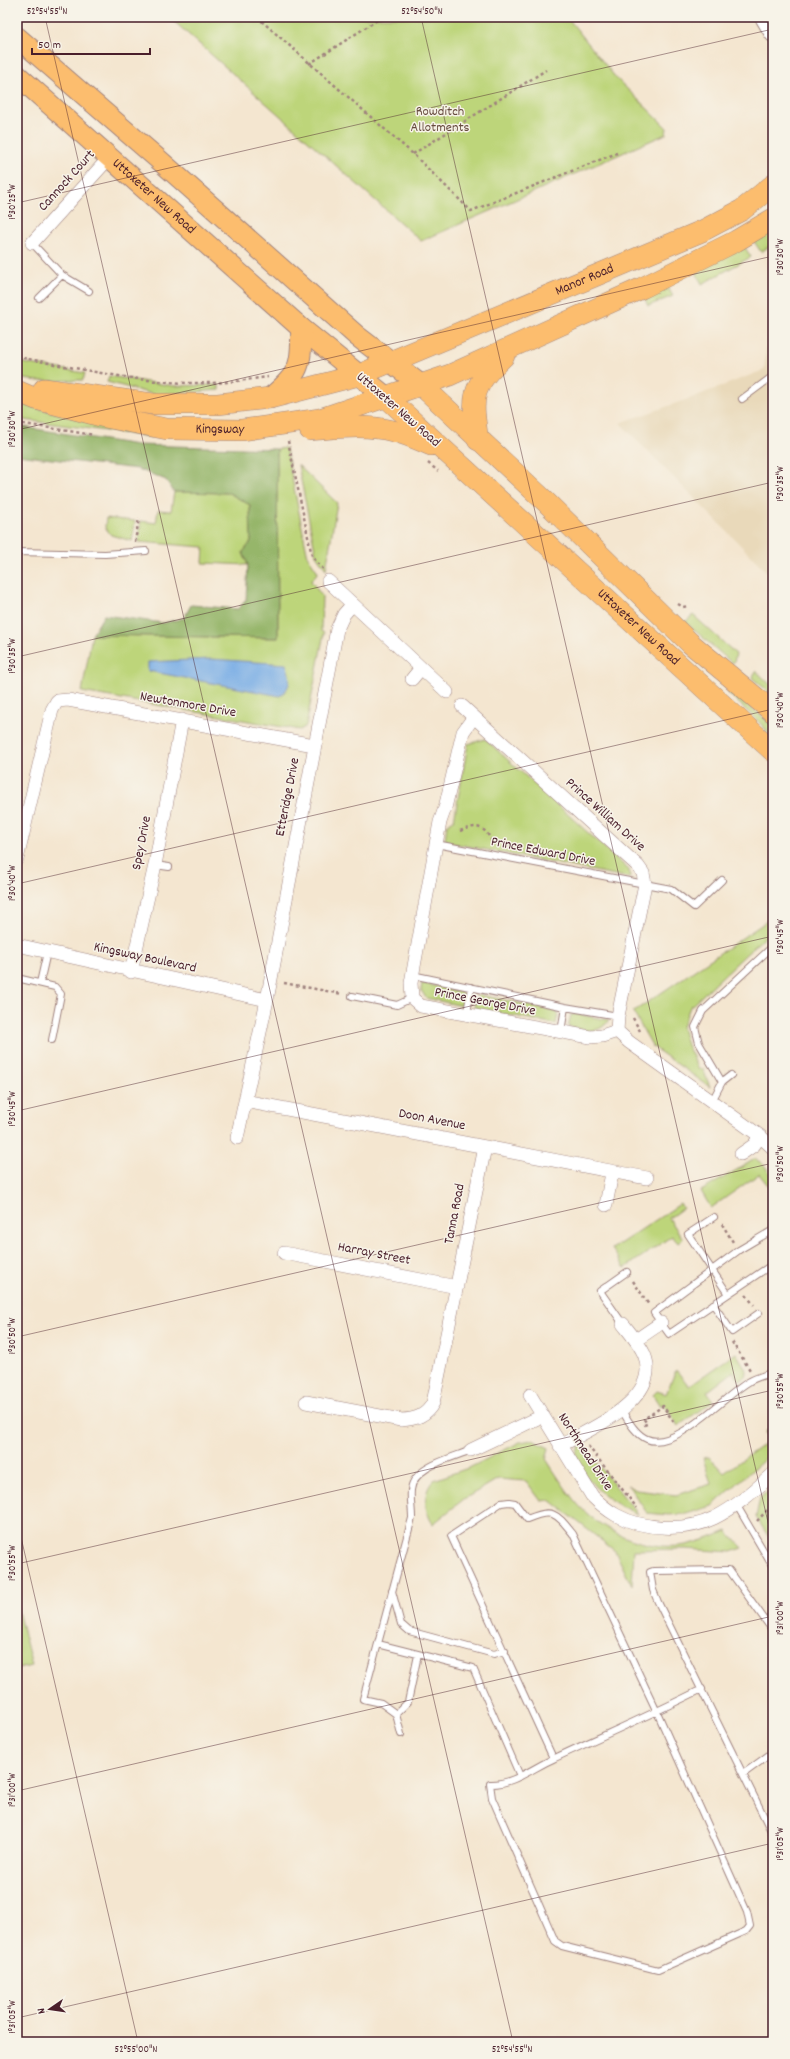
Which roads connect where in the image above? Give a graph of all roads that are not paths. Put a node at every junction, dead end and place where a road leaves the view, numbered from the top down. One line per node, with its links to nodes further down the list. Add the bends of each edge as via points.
1 (763, 17): 2 (street)
2 (773, 34)
3 (17, 37): 16 (main road, Uttoxeter New Road, via 357,336)
4 (17, 75): 5 (main road, Uttoxeter New Road)
5 (109, 158): 10 (street, Cannock Court); 14 (main road, Uttoxeter New Road)
6 (773, 185): 9 (highway, Manor Road)
7 (773, 196): 9 (street, via 747,214)
8 (773, 219): 15 (highway, Manor Road, via 736,241 642,288)
9 (724, 221): 16 (highway, Manor Road)
10 (32, 243): 11 (lane)
11 (62, 275): 12 (lane); 13 (lane)
12 (89, 290)
13 (40, 298)
14 (301, 328): 17 (main road, Uttoxeter New Road); 22 (main road, via 301,355 298,368 288,382)
15 (515, 346): 19 (highway, Manor Road); 25 (highway, via 485,373 477,388 473,403)
16 (390, 362): 17 (highway, Kingsway); 19 (main road, Uttoxeter New Road); 21 (highway)
17 (359, 375): 21 (main road, Uttoxeter New Road); 22 (highway, Kingsway)
18 (773, 376): 23 (lane)
19 (421, 385): 21 (highway, Kingsway); 25 (highway, Uttoxeter New Road)
20 (17, 390): 22 (highway, Kingsway, via 55,390 153,404 218,404); 24 (highway, Kingsway, via 36,399 132,423 189,430)
21 (385, 396): 24 (highway, Kingsway, via 320,419); 26 (highway, Uttoxeter New Road)
22 (270, 398)
23 (742, 399)
24 (242, 430): 26 (highway, via 365,427 392,430)
25 (478, 440): 35 (highway, Uttoxeter New Road, via 545,501 680,634)
26 (443, 449): 39 (highway, Uttoxeter New Road)
27 (146, 551): 28 (lane, via 104,554)
28 (17, 552)
29 (328, 581): 30 (street)
30 (352, 605): 31 (street); 38 (street, Etteridge Drive, via 337,628)
31 (421, 668): 32 (street); 33 (street)
32 (412, 679)
33 (447, 692)
34 (462, 706): 36 (street, Prince William Drive)
35 (773, 712)
36 (473, 718): 40 (street, Prince George Drive, via 463,732); 45 (street, Prince William Drive, via 638,866 643,873)
37 (182, 720): 38 (street, Newtonmore Drive); 41 (street, Newtonmore Drive, via 68,700 57,701 52,710); 42 (street, Spey Drive)
38 (314, 745): 56 (street, Etteridge Drive)
39 (773, 751)
40 (436, 844): 45 (lane, Prince Edward Drive); 50 (street, Prince George Drive)
41 (17, 860)
42 (154, 865): 43 (lane); 49 (street, Spey Drive)
43 (169, 867)
44 (722, 880): 45 (lane, Prince Edward Drive, via 694,907 671,890)
45 (645, 884): 59 (street)
46 (17, 945): 48 (street, Kingsway Boulevard)
47 (773, 946): 64 (lane, via 703,1010 695,1028)
48 (47, 952): 49 (street, Kingsway Boulevard); 52 (lane)
49 (131, 972): 56 (street, Kingsway Boulevard)
50 (412, 975): 53 (lane); 55 (street, Prince George Drive)
51 (17, 978): 52 (lane)
52 (40, 983): 62 (lane, via 56,987 61,994)
53 (471, 988): 57 (lane); 58 (lane)
54 (352, 996): 55 (lane, via 397,1005)
55 (412, 998): 58 (street, Prince George Drive, via 421,1006)
56 (266, 1000): 65 (street, Etteridge Drive)
57 (565, 1007): 59 (lane); 61 (lane)
58 (467, 1014): 61 (street, Prince George Drive)
59 (618, 1016): 60 (street)
60 (617, 1031): 61 (street, Prince George Drive, via 590,1038); 66 (street)
61 (561, 1032)
62 (52, 1040)
63 (731, 1075): 64 (lane)
64 (722, 1082): 66 (lane)
65 (245, 1101): 68 (street, Etteridge Drive); 69 (street, Doon Avenue)
66 (712, 1103): 67 (street)
67 (760, 1136): 70 (street); 71 (street, via 754,1145)
68 (237, 1138)
69 (485, 1147): 72 (street, Doon Avenue); 81 (street, Tanna Road)
70 (773, 1148)
71 (741, 1154)
72 (612, 1173): 73 (street, Doon Avenue); 74 (street)
73 (647, 1178)
74 (606, 1205)
75 (714, 1217): 79 (lane, via 688,1234)
76 (773, 1230): 79 (lane)
77 (284, 1253): 81 (street, Harray Street)
78 (773, 1264): 82 (lane)
79 (712, 1270): 82 (lane); 85 (lane)
80 (627, 1272): 86 (lane, via 600,1291)
81 (457, 1287): 90 (street, Tanna Road, via 433,1403 424,1414 413,1419 401,1420)
82 (728, 1294): 83 (lane)
83 (713, 1304): 84 (lane, via 732,1332); 85 (lane, via 670,1334)
84 (759, 1313)
85 (658, 1318): 87 (street)
86 (623, 1324): 87 (street)
87 (636, 1340): 91 (street, via 644,1354 648,1374 637,1396)
88 (773, 1372): 91 (lane, via 750,1380 681,1432 666,1440 654,1441 641,1436)
89 (530, 1395): 92 (street, Northmead Drive)
90 (306, 1402)
91 (621, 1409): 93 (street)
92 (542, 1416): 93 (street, Northmead Drive); 94 (street)
93 (560, 1446): 96 (street, Northmead Drive, via 592,1496 605,1508 626,1519 666,1527 695,1524 713,1518)
94 (471, 1450): 98 (lane, via 432,1465 416,1477 411,1488 412,1518)
95 (773, 1474): 96 (street, Northmead Drive)
96 (736, 1504): 97 (lane)
97 (773, 1567)
98 (392, 1590): 100 (lane); 101 (lane, via 401,1624 409,1632 494,1654)
99 (773, 1631): 103 (lane, via 729,1570 650,1572 658,1602)
100 (378, 1644): 102 (lane); 105 (lane, via 363,1699 381,1703)
101 (505, 1651): 104 (lane, via 451,1536 501,1503 515,1503 527,1518 542,1512 550,1512 573,1534); 108 (lane)
102 (418, 1655): 105 (lane, via 408,1702); 110 (lane, via 473,1668)
103 (702, 1689): 104 (lane); 109 (lane)
104 (657, 1712): 108 (lane); 110 (lane, via 747,1912 750,1926 746,1931 658,1970 562,1946 555,1941 492,1798 490,1784 501,1784)
105 (396, 1714): 106 (lane)
106 (401, 1734)
107 (773, 1752): 109 (lane)
108 (553, 1758): 110 (lane)
109 (743, 1774): 111 (lane)
110 (520, 1776)
111 (773, 1835)

